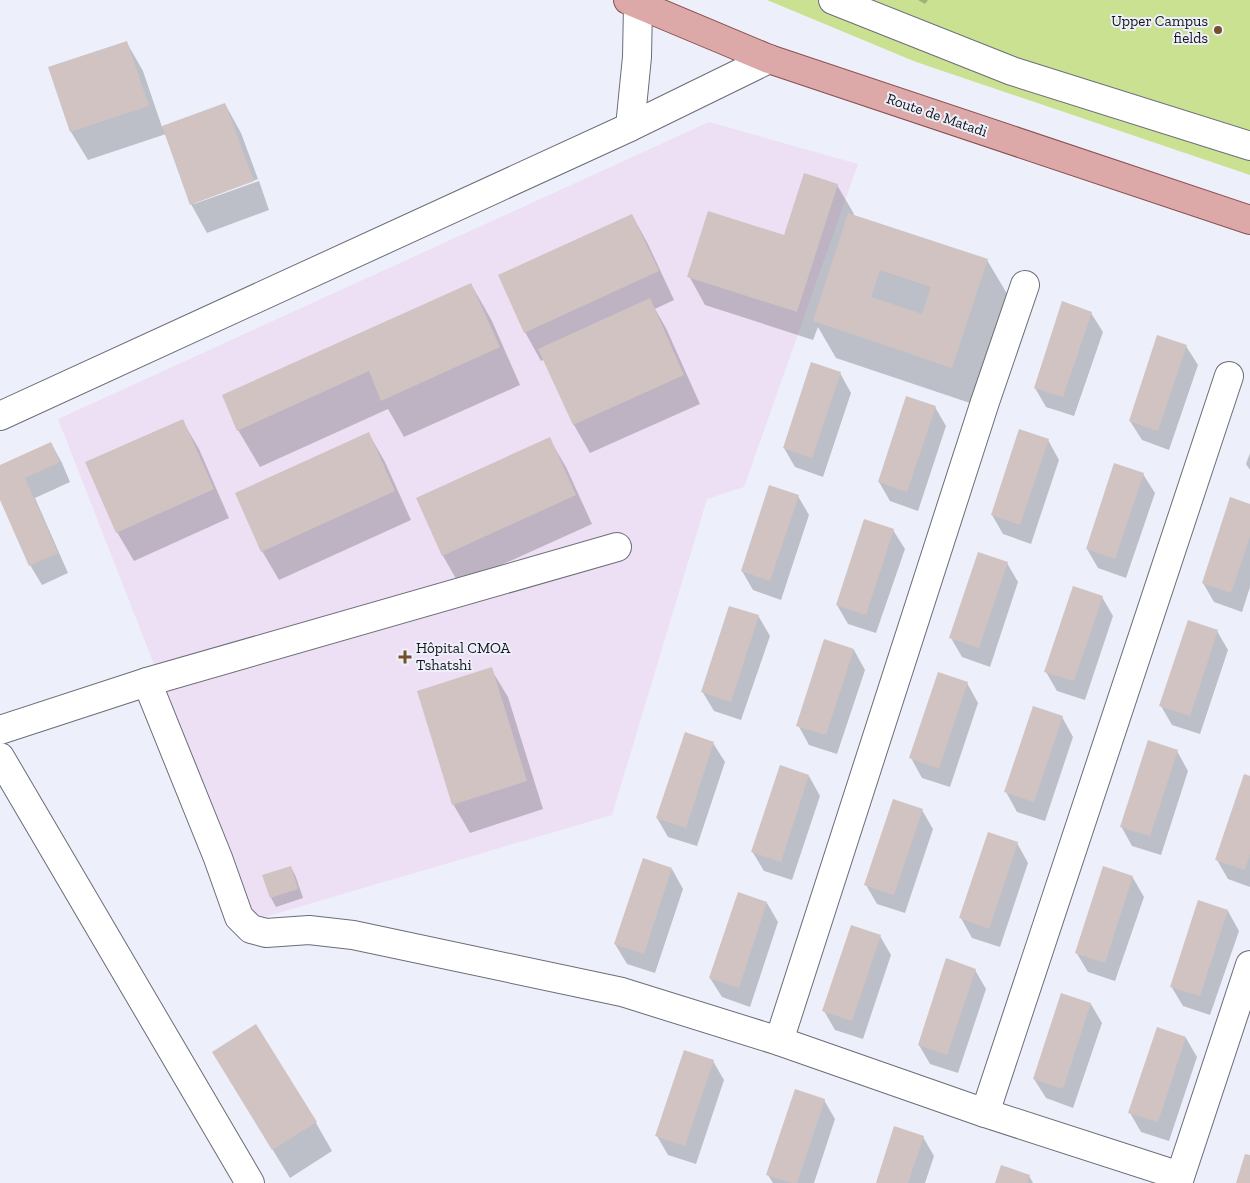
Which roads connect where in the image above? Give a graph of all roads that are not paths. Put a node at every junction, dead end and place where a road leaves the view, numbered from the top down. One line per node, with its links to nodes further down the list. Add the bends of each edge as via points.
1 (833, 0): 5 (street, via 1012,71)
2 (633, 2): 3 (main road, Route de Matadi); 4 (street, via 637,57)
3 (769, 59): 4 (street); 6 (main road, Route de Matadi)
4 (630, 127): 9 (street)
5 (1250, 146)
6 (1250, 220)
7 (1025, 285): 15 (street)
8 (1229, 376): 16 (street)
9 (0, 416)
10 (617, 547): 11 (street)
11 (146, 682): 12 (street); 15 (street, via 239,917 250,929 266,933 309,930 362,937 622,992)
12 (0, 730)
13 (0, 758): 18 (street)
14 (1250, 965): 17 (street)
15 (779, 1041): 16 (street)
16 (985, 1113): 17 (street)
17 (1179, 1179)
18 (250, 1183)

